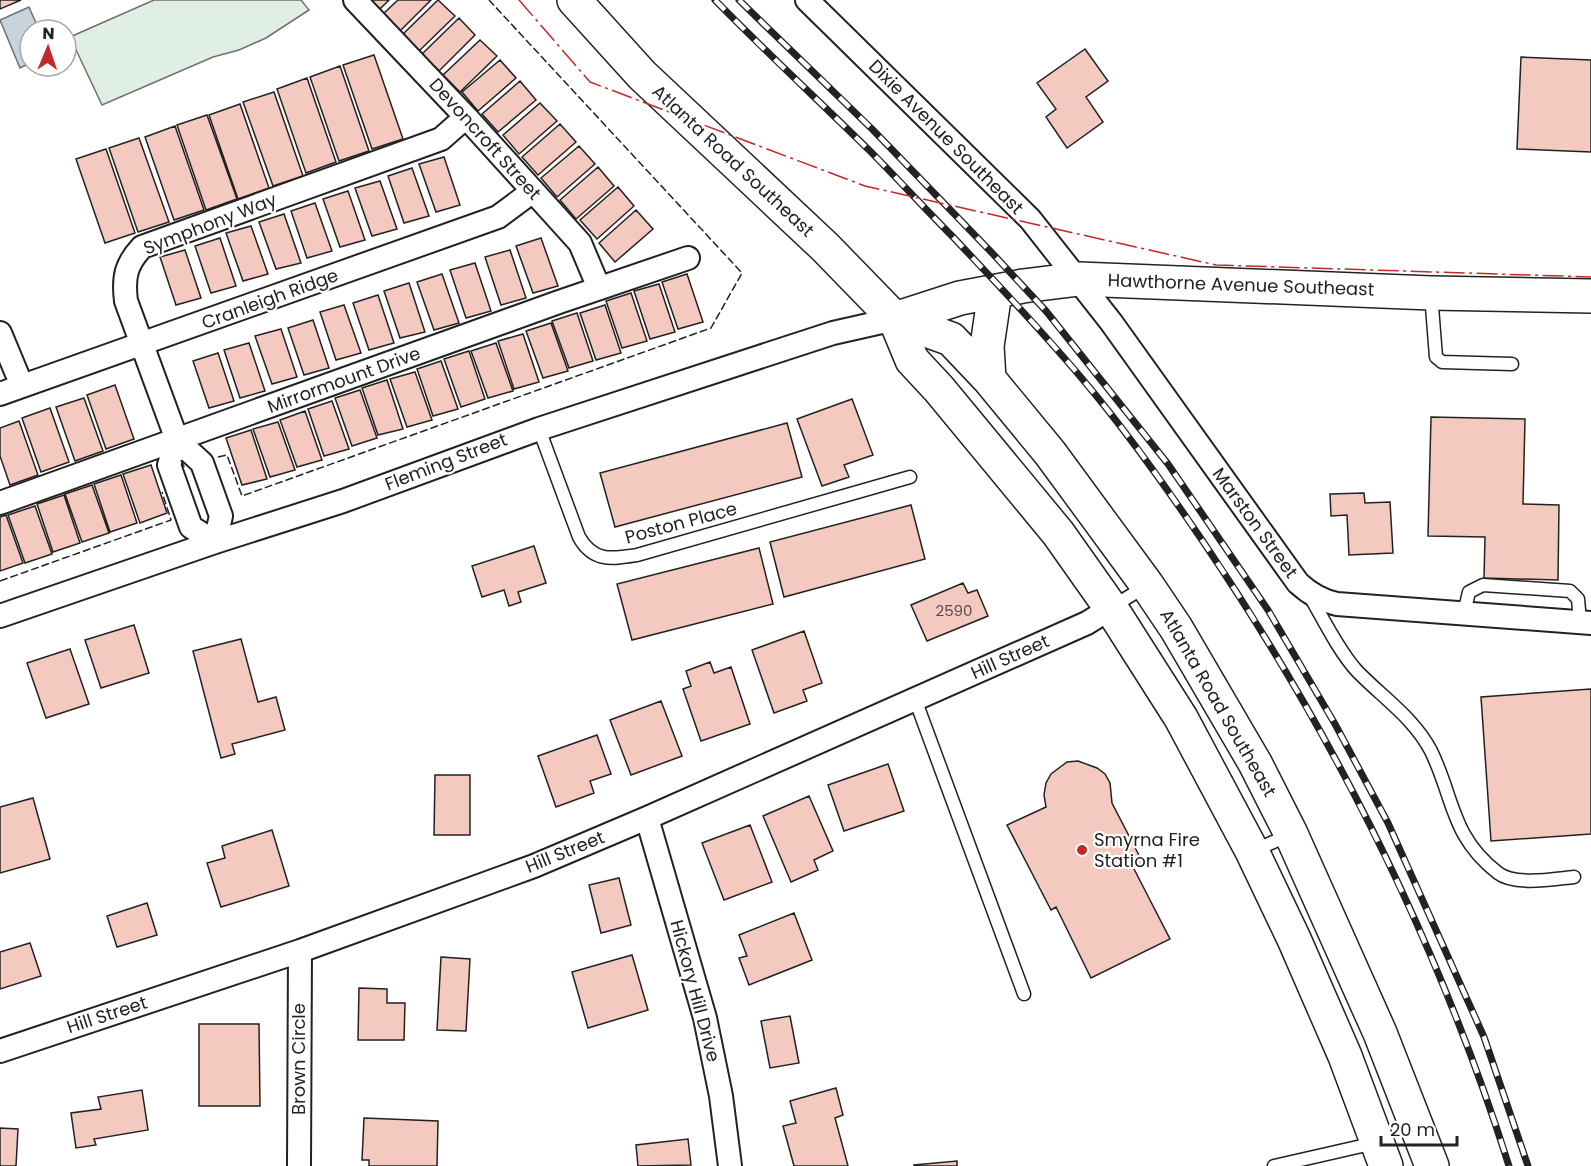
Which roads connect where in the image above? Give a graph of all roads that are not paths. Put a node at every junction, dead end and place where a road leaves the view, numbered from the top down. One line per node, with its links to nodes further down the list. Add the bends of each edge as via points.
1 (355, 0): 4 (street, Devoncroft Street)
2 (574, 0): 12 (main road, Atlanta Road Southeast, via 642,75 825,247)
3 (807, 0): 7 (street, Dixie Avenue Southeast, via 1030,219)
4 (466, 117): 5 (street, Devoncroft Street); 14 (street, Symphony Way, via 441,138 142,247 133,257 123,282)
5 (533, 191): 8 (street, Devoncroft Street, via 580,243); 14 (street, Cranleigh Ridge, via 498,217)
6 (688, 258): 8 (street, Mirrormount Drive)
7 (1079, 279): 9 (main road, Hawthorne Avenue Southeast); 10 (main road, Hawthorne Avenue Southeast); 25 (street, Marston Street)
8 (599, 288): 20 (street, Mirrormount Drive)
9 (995, 292): 12 (main road, Hawthorne Avenue Southeast, via 945,302); 16 (main road, via 987,346)
10 (1431, 293): 11 (main road, Hawthorne Avenue Southeast); 15 (lane, via 1436,357 1442,362)
11 (1591, 297)
12 (895, 319): 16 (main road, Atlanta Road Southeast, via 951,339); 19 (street, Fleming Street, via 833,333); 26 (main road, Atlanta Road Southeast, via 912,360 1058,533)
13 (0, 333): 17 (street)
14 (142, 344): 17 (street, Cranleigh Ridge); 20 (street, Symphony Way)
15 (1512, 364)
16 (989, 379): 24 (main road, Atlanta Road Southeast, via 1050,453)
17 (22, 386): 18 (street, Cranleigh Ridge)
18 (0, 394)
19 (539, 429): 21 (lane, Poston Place, via 579,537 585,548 606,558 637,555); 23 (street, Fleming Street, via 343,501)
20 (177, 440): 22 (street, Mirrormount Drive); 23 (street, Symphony Way, via 202,464 221,516); 23 (street, via 169,465 191,526)
21 (910, 477)
22 (0, 503)
23 (215, 542): 27 (street, Fleming Street)
24 (1147, 585): 26 (lane); 31 (main road, Atlanta Road Southeast, via 1227,713)
25 (1307, 591): 28 (street, Marston Street, via 1337,604); 33 (lane, via 1355,669 1407,718 1431,751 1457,824 1475,852 1500,875 1524,881)
26 (1111, 608): 29 (street, Hill Street, via 1087,623); 32 (main road, Atlanta Road Southeast, via 1182,718)
27 (0, 616)
28 (1585, 622)
29 (915, 699): 30 (street, Hill Street); 35 (lane)
30 (647, 818): 34 (street, Hill Street, via 534,866); 39 (street, Hickory Hill Drive, via 705,1018)
31 (1292, 834): 32 (lane); 41 (main road, Atlanta Road Southeast, via 1380,1033)
32 (1252, 852): 37 (main road, Atlanta Road Southeast, via 1337,1037)
33 (1574, 877)
34 (300, 951): 36 (street, Hill Street); 38 (street, Brown Circle)
35 (1024, 994)
36 (0, 1051)
37 (1382, 1154): 40 (lane)
38 (299, 1166)
39 (730, 1166)
40 (1274, 1166)
41 (1432, 1166)

